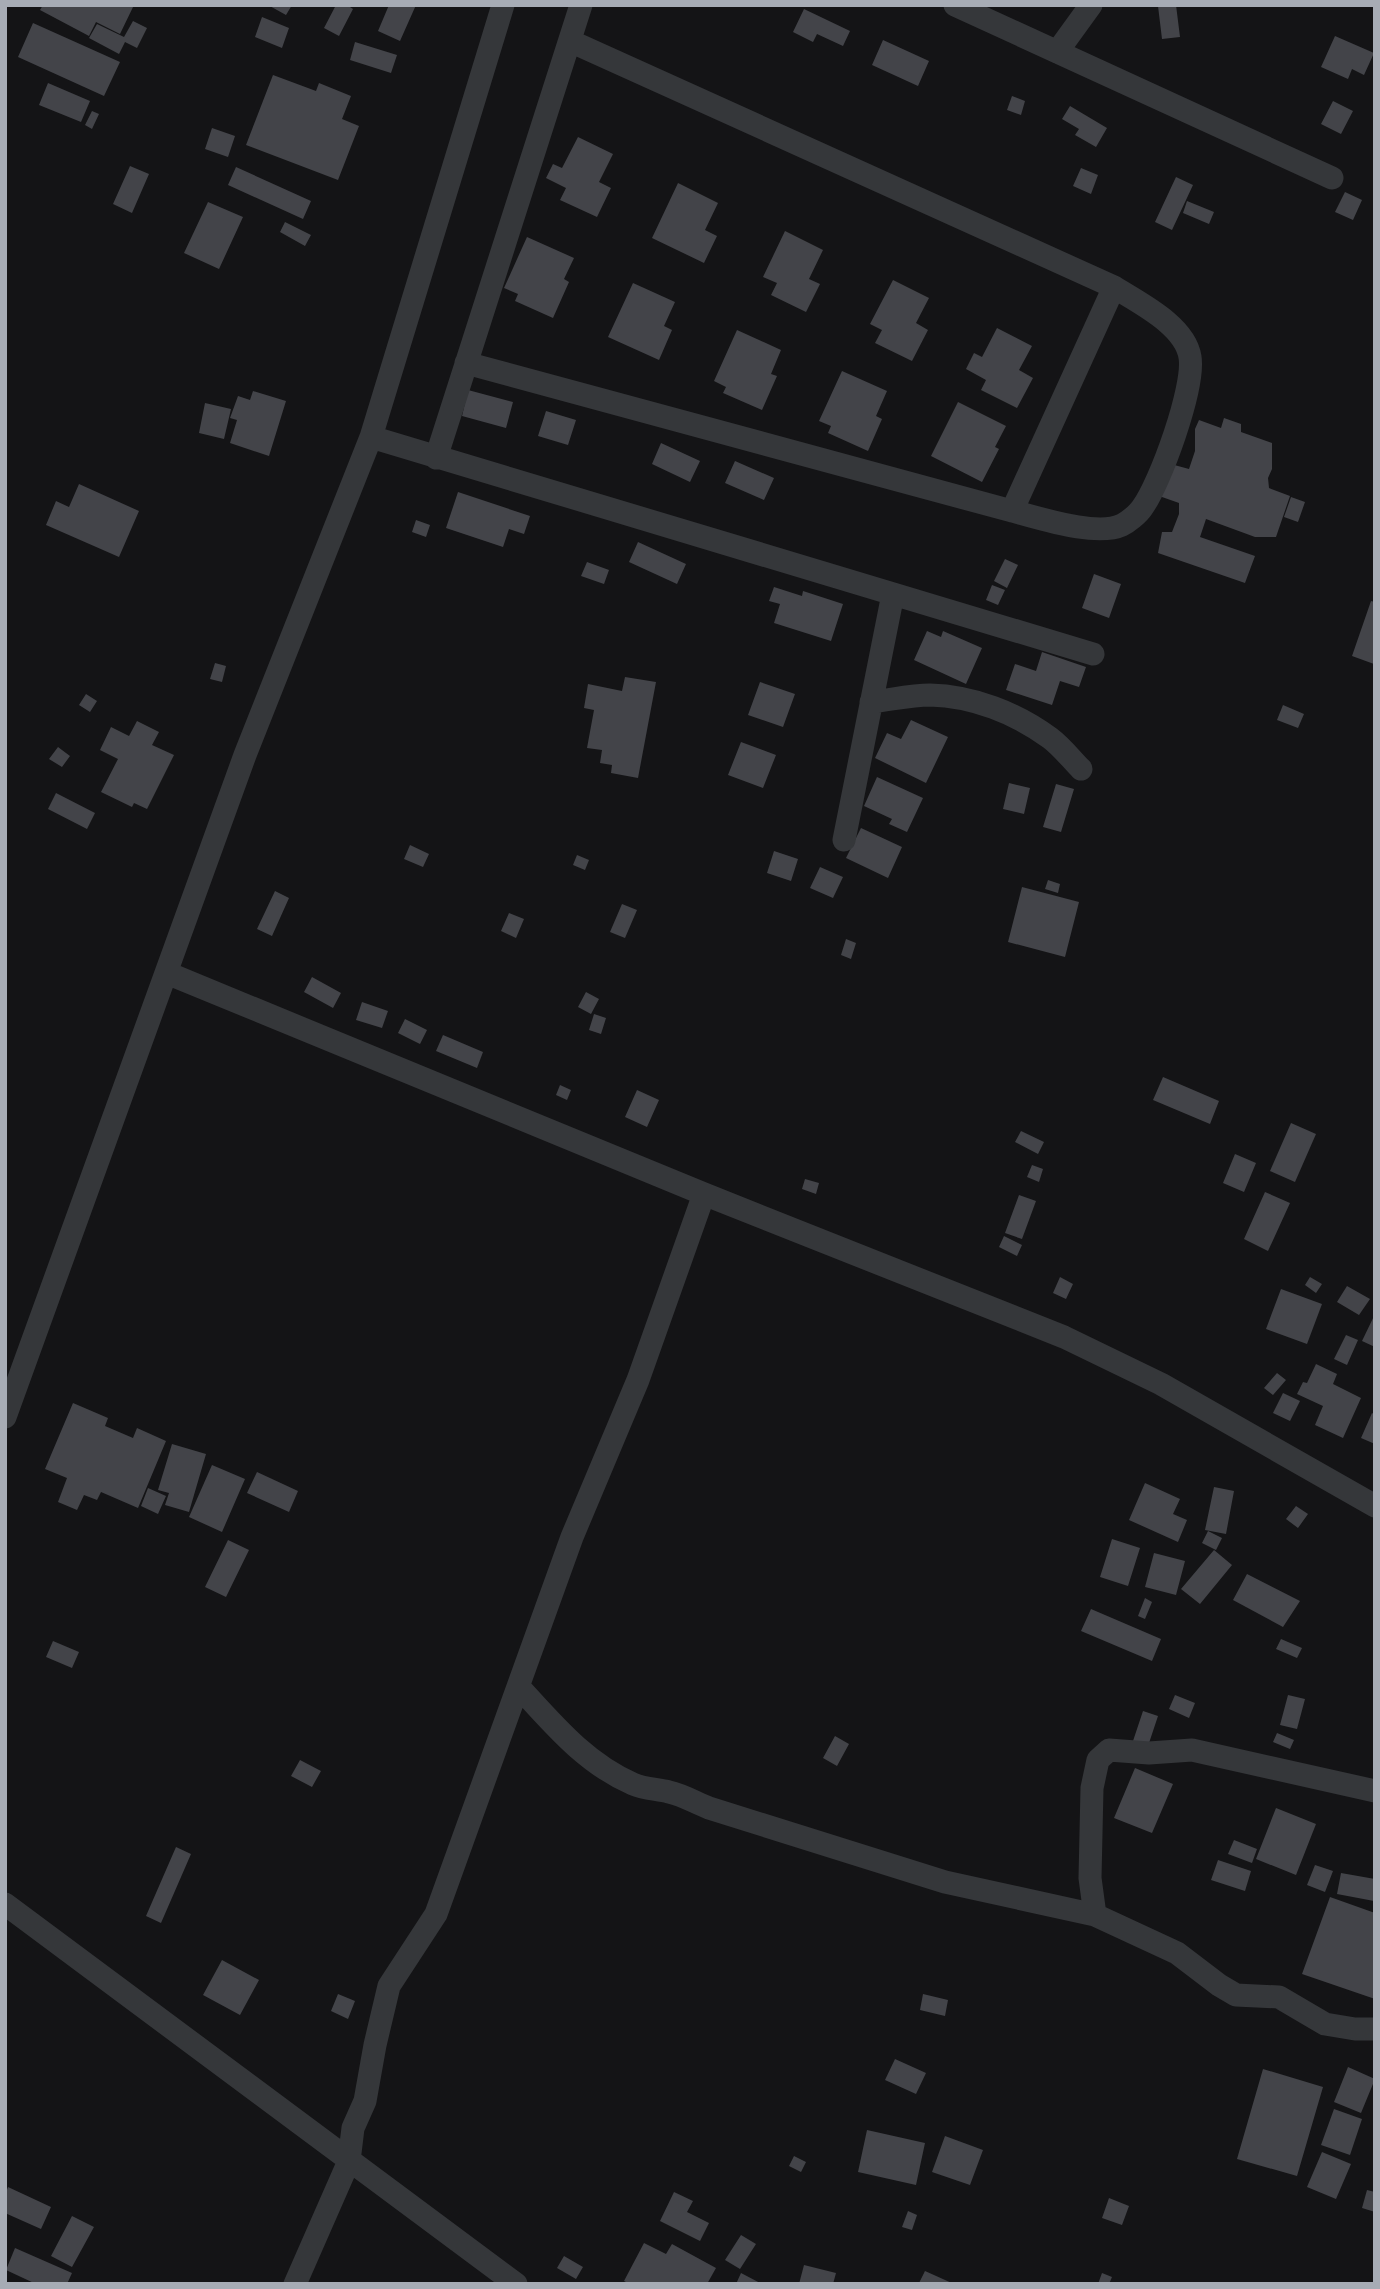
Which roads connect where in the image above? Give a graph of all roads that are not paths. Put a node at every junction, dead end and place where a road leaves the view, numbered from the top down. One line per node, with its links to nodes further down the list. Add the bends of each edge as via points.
1 (503, 5): 10 (street)
2 (582, 5): 5 (street)
3 (955, 5): 6 (street)
4 (1090, 5): 6 (street)
5 (570, 41): 8 (street); 9 (street)
6 (1057, 52): 7 (street)
7 (1332, 178)
8 (1114, 287): 12 (street); 12 (street, via 1178,332 1190,357 1188,391 1158,479 1141,510 1121,525 1089,529)
9 (466, 363): 11 (street); 12 (street)
10 (371, 437): 11 (street); 18 (street, via 245,755)
11 (436, 458): 13 (street)
12 (1012, 511)
13 (893, 594): 14 (street); 15 (street)
14 (1093, 654)
15 (871, 702): 16 (street, via 928,695 984,704 1017,717 1052,740); 17 (street)
16 (1080, 769)
17 (844, 840)
18 (167, 973): 19 (street); 20 (street)
19 (704, 1194): 21 (street, via 1064,1337 1161,1384); 22 (street, via 638,1380 572,1538)
20 (5, 1417)
21 (1375, 1506)
22 (519, 1687): 25 (street, via 584,1755 636,1786 672,1793 944,1882); 27 (street, via 436,1914 389,1986)
23 (1375, 1791): 25 (street, via 1192,1750 1109,1750 1098,1760 1092,1788 1090,1878)
24 (5, 1904): 27 (street)
25 (1095, 1916): 26 (street, via 1177,1953 1236,1995 1279,1997 1325,2024)
26 (1375, 2029)
27 (349, 2161): 28 (street); 29 (street)
28 (295, 2284)
29 (516, 2284)

